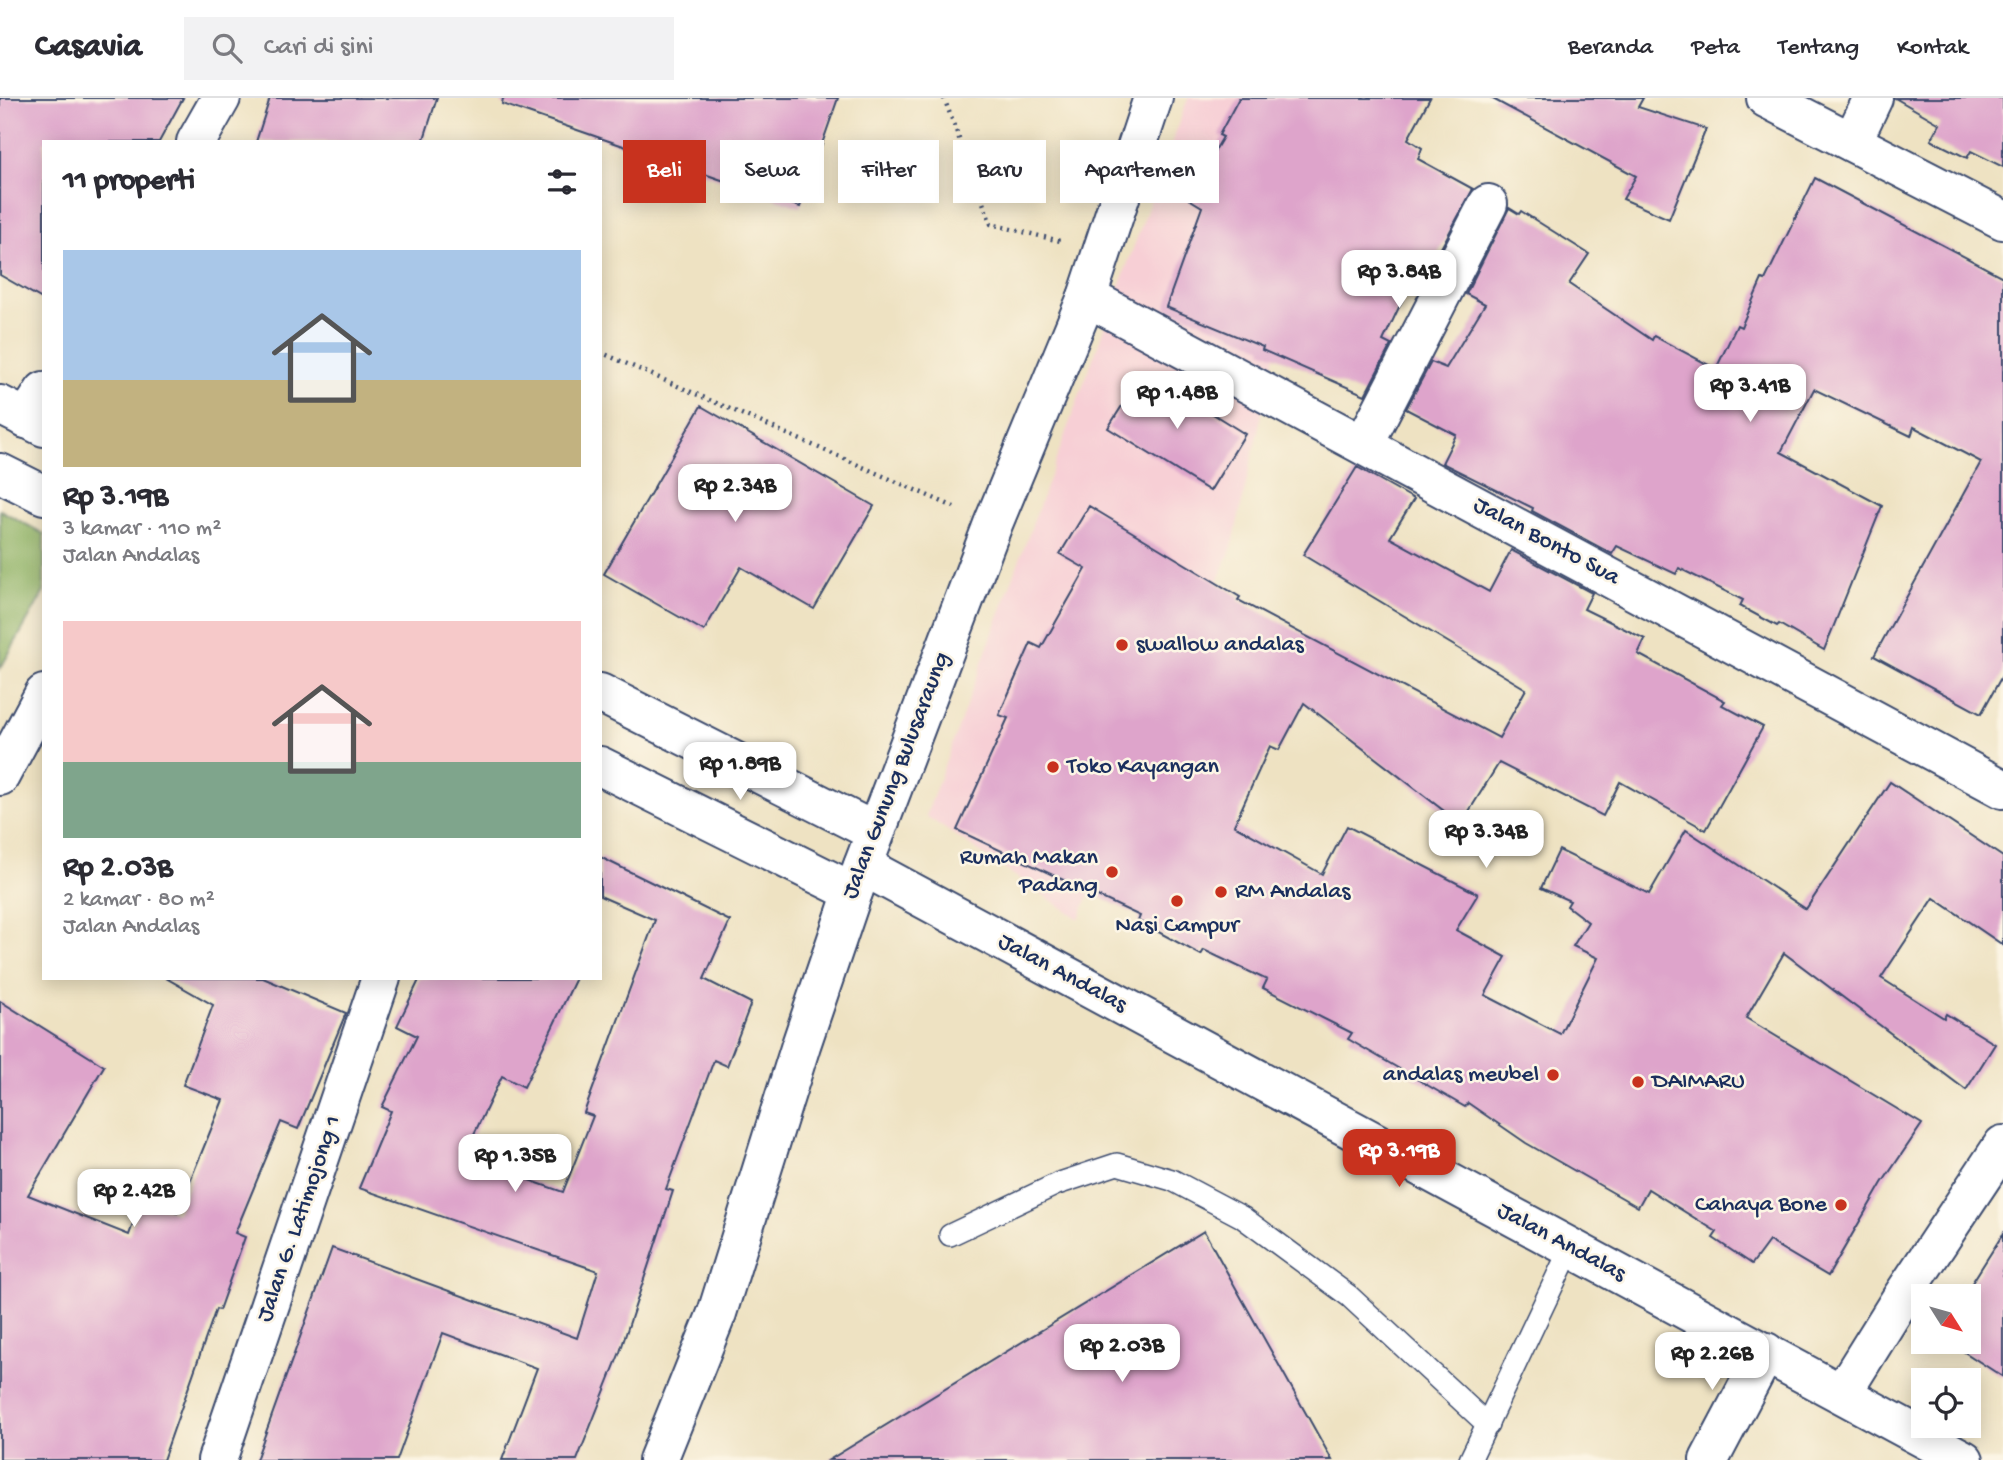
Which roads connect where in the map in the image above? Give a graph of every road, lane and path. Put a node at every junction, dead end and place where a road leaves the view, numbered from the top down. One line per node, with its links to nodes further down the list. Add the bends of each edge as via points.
1 (221, 98): 6 (main road)
2 (944, 98): 10 (path, via 991,224)
3 (1153, 98): 10 (main road, Jalan Gunung Bulusaraung)
4 (1766, 98): 7 (main road)
5 (1873, 98): 7 (main road)
6 (197, 140)
7 (1852, 142): 9 (main road)
8 (1488, 204): 13 (main road)
9 (2003, 220)
10 (1102, 251): 11 (main road, Jalan Gunung Bulusaraung)
11 (1087, 297): 13 (main road, Jalan Bonto Sua); 16 (main road, Jalan Gunung Bulusaraung)
12 (602, 353): 16 (path)
13 (1364, 444): 21 (main road, Jalan Bonto Sua)
14 (0, 473): 15 (main road)
15 (42, 494)
16 (993, 524): 22 (main road, Jalan Gunung Bulusaraung)
17 (602, 694): 22 (main road)
18 (42, 698): 20 (main road)
19 (602, 767): 22 (main road)
20 (0, 776)
21 (2003, 789)
22 (864, 863): 26 (main road, Jalan Andalas); 31 (main road, Jalan Gunung Bulusaraung, via 801,1045 718,1313)
23 (380, 980): 30 (main road, Jalan G. Latimojong 1)
24 (2003, 1145): 28 (main road)
25 (950, 1235): 29 (lane, via 1057,1184 1117,1164 1172,1180 1242,1217 1349,1296)
26 (1570, 1249): 27 (main road, Jalan Andalas); 29 (lane)
27 (1766, 1352): 28 (main road, Jalan Andalas); 33 (main road)
28 (1842, 1393): 34 (main road, Jalan Andalas)
29 (1488, 1425): 32 (lane)
30 (217, 1460)
31 (658, 1460)
32 (1470, 1460)
33 (1709, 1460)
34 (1964, 1460)

